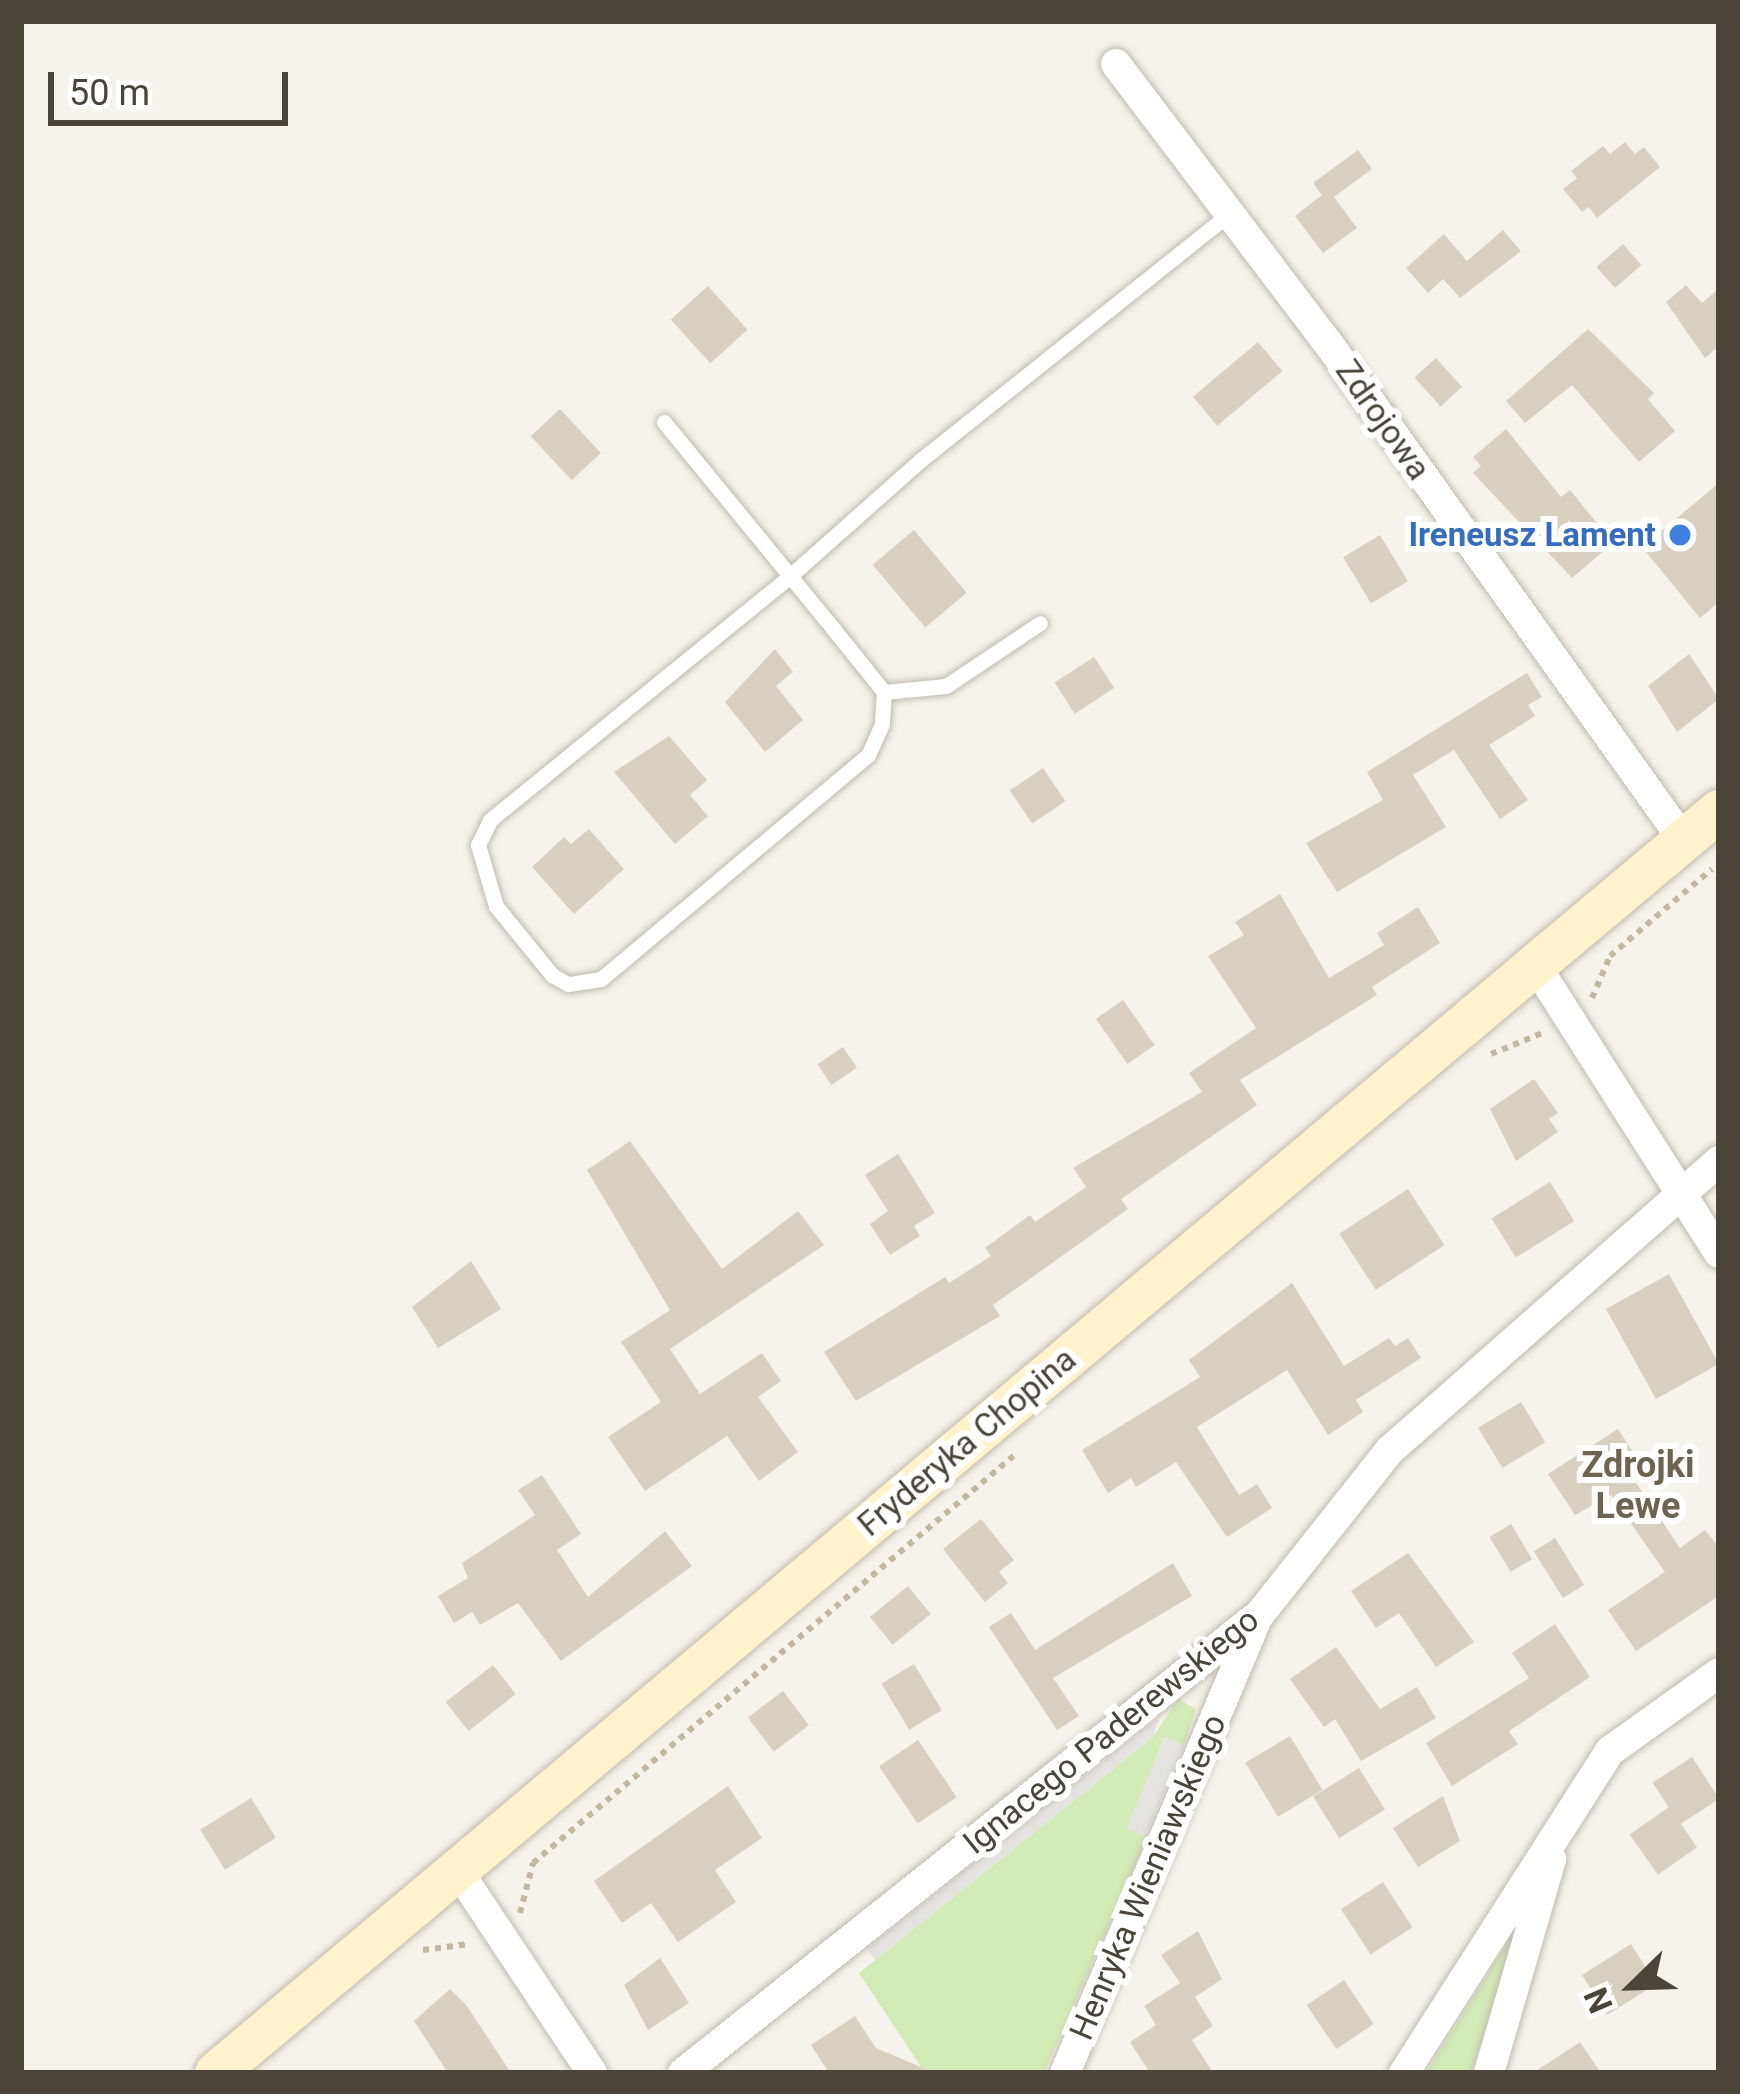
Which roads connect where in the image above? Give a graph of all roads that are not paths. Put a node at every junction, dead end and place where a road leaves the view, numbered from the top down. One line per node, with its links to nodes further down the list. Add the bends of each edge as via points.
1 (1116, 64): 2 (street, Zdrojowa)
2 (1231, 213): 4 (lane, via 922,459); 8 (street, Zdrojowa)
3 (664, 422): 4 (lane)
4 (790, 576): 6 (lane); 6 (lane, via 490,820 478,845 484,877 552,975 568,984 601,979 868,754)
5 (1040, 623): 6 (lane, via 946,686)
6 (884, 692)
7 (1719, 811): 8 (street, Fryderyka Chopina)
8 (1702, 852): 9 (street, Fryderyka Chopina)
9 (1536, 966): 11 (street); 16 (street, Fryderyka Chopina)
10 (1719, 1161): 11 (street, Ignacego Paderewskiego)
11 (1682, 1194): 12 (street); 13 (street, Ignacego Paderewskiego, via 1390,1450)
12 (1719, 1253)
13 (1260, 1614): 19 (street, Ignacego Paderewskiego); 20 (street, Henryka Wieniawskiego)
14 (1719, 1673): 15 (street, via 1610,1751)
15 (1555, 1841): 21 (street); 22 (street, via 1539,1922)
16 (458, 1871): 17 (street, Fryderyka Chopina); 18 (street)
17 (216, 2073)
18 (592, 2073)
19 (683, 2073)
20 (1065, 2073)
21 (1404, 2073)
22 (1489, 2073)

